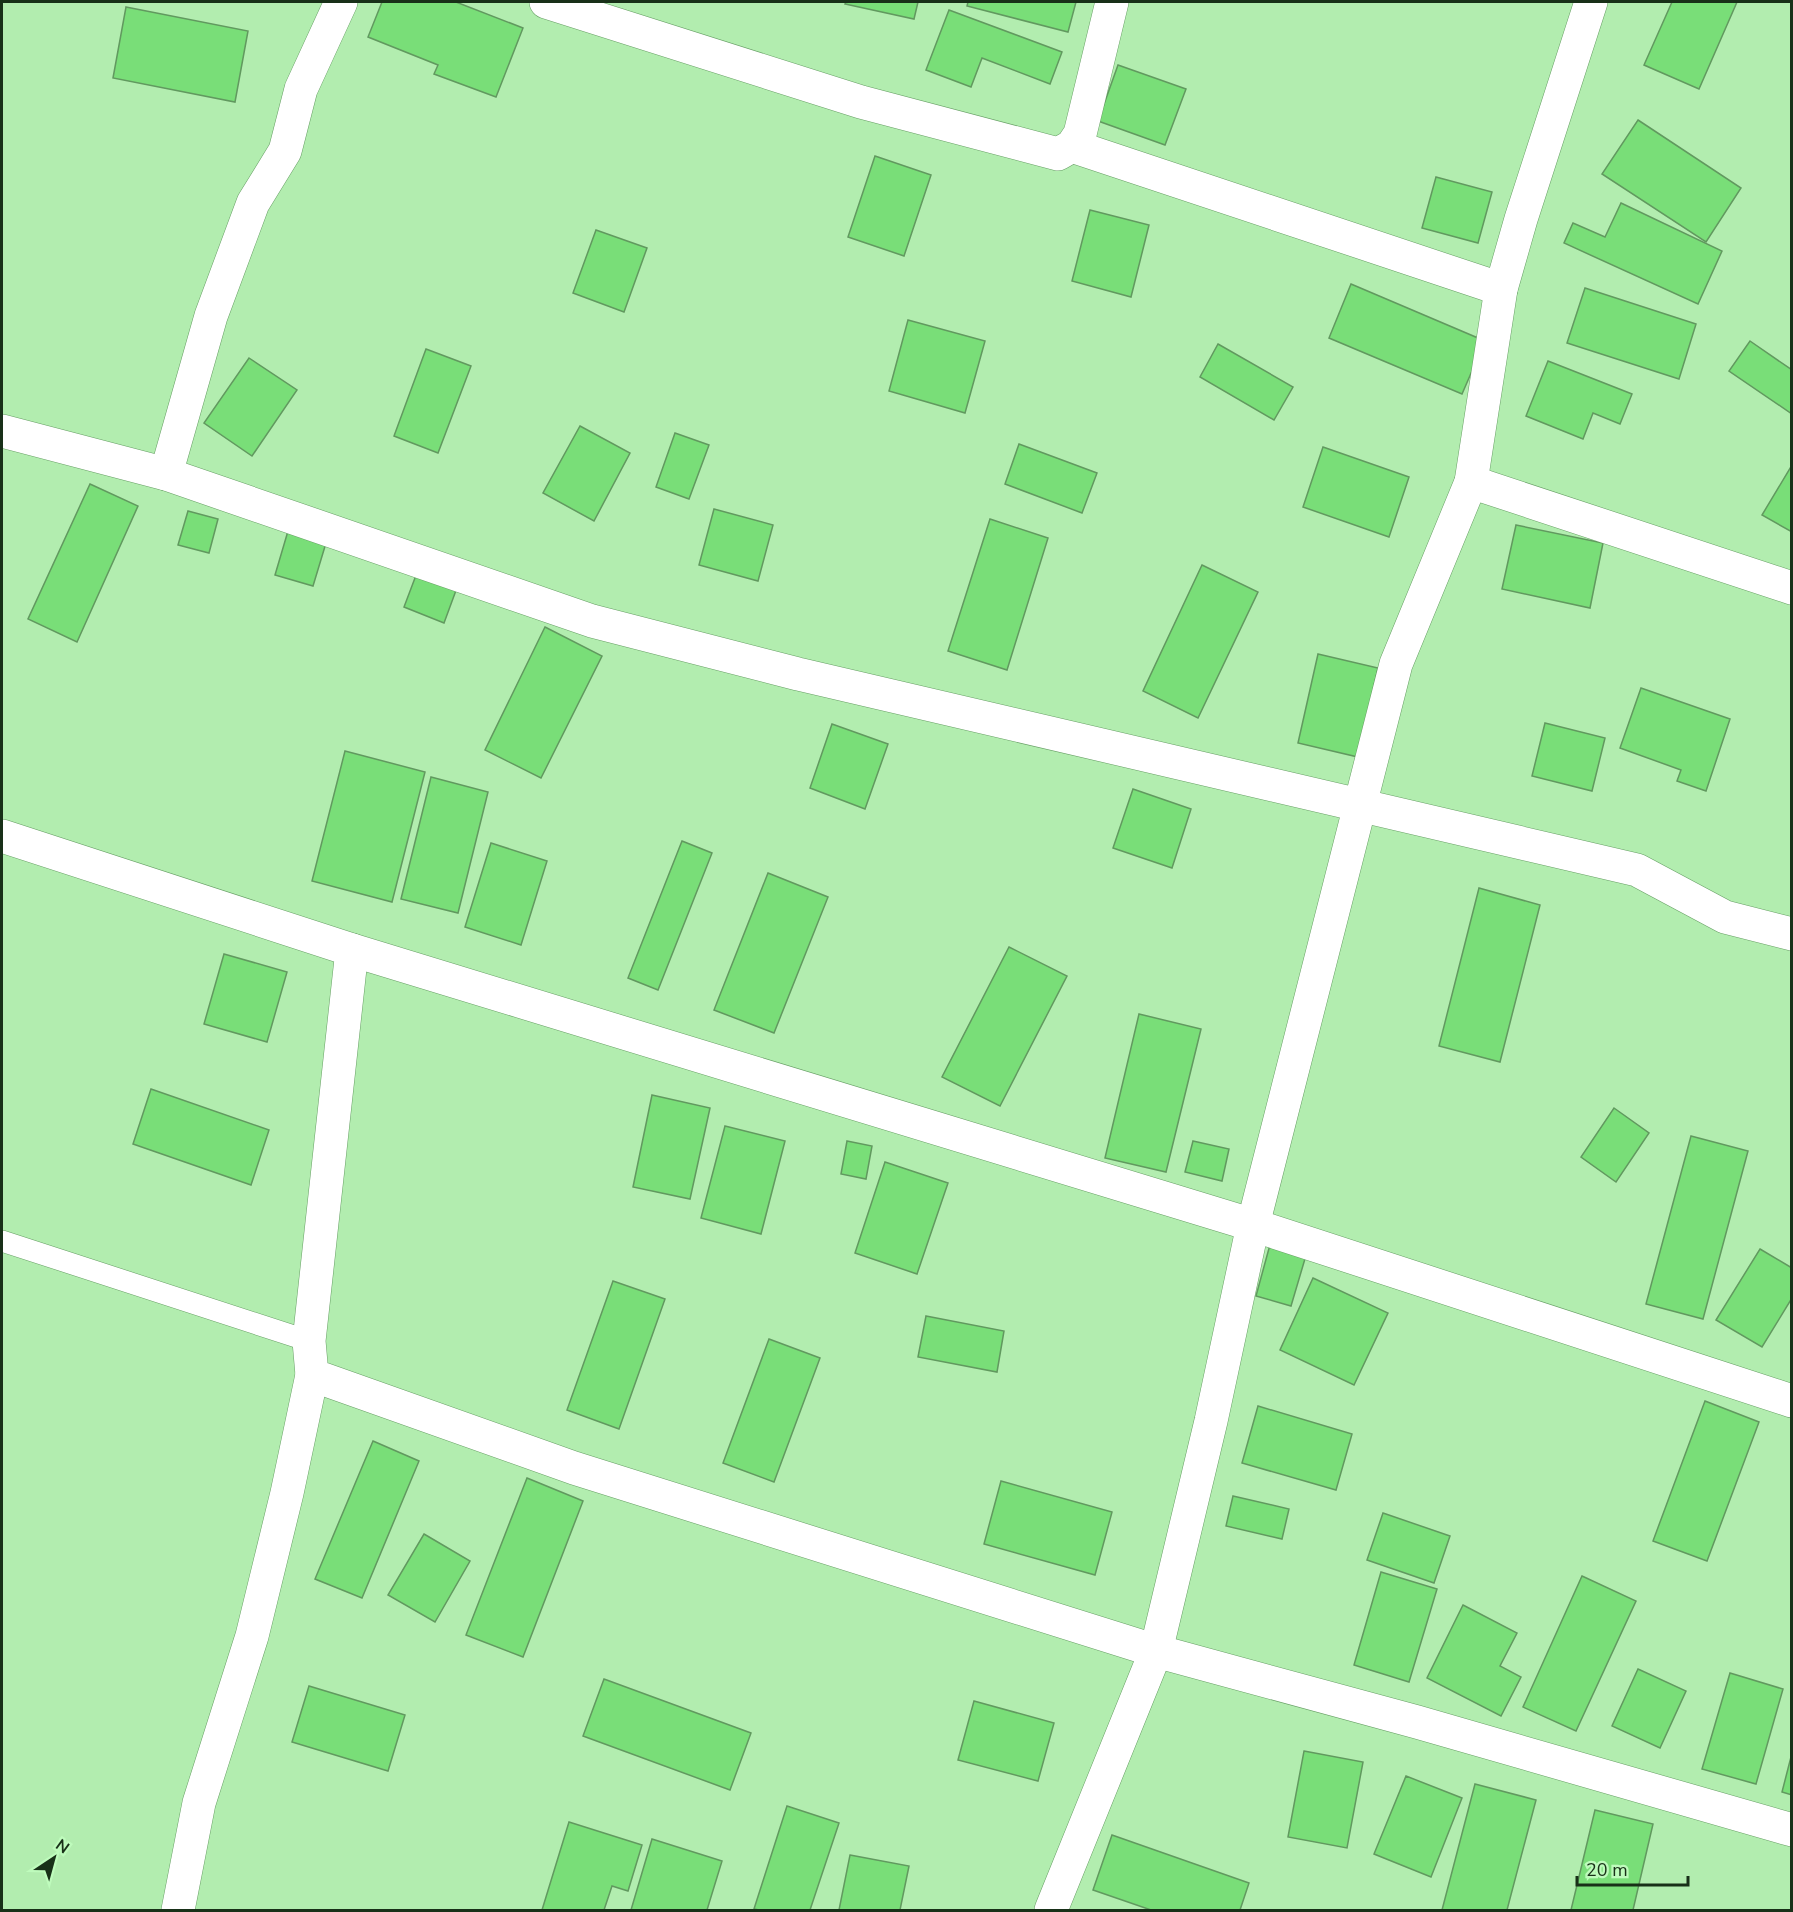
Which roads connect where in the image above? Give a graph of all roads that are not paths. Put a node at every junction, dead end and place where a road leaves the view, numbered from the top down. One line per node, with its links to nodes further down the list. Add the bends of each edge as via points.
1 (341, 2): 8 (street, via 301,88 285,151 253,203 211,316)
2 (546, 2): 5 (street, via 861,102 1058,154)
3 (1112, 2): 5 (street, via 1080,134)
4 (1591, 2): 6 (street)
5 (1072, 146): 6 (street)
6 (1501, 289): 9 (street)
7 (2, 431): 8 (street)
8 (166, 474): 11 (street, via 592,621 798,674)
9 (1471, 482): 10 (street); 11 (street, via 1396,664)
10 (1791, 588)
11 (1361, 805): 13 (street, via 1637,870 1725,917); 15 (street)
12 (2, 836): 14 (street)
13 (1791, 934)
14 (352, 950): 15 (street); 17 (street)
15 (1253, 1225): 19 (street); 20 (street)
16 (2, 1241): 17 (lane)
17 (309, 1341): 18 (street)
18 (312, 1375): 20 (street, via 574,1468); 22 (street, via 252,1636 199,1803)
19 (1791, 1401)
20 (1156, 1651): 21 (street); 23 (street)
21 (1791, 1830)
22 (178, 1911)
23 (1051, 1911)

